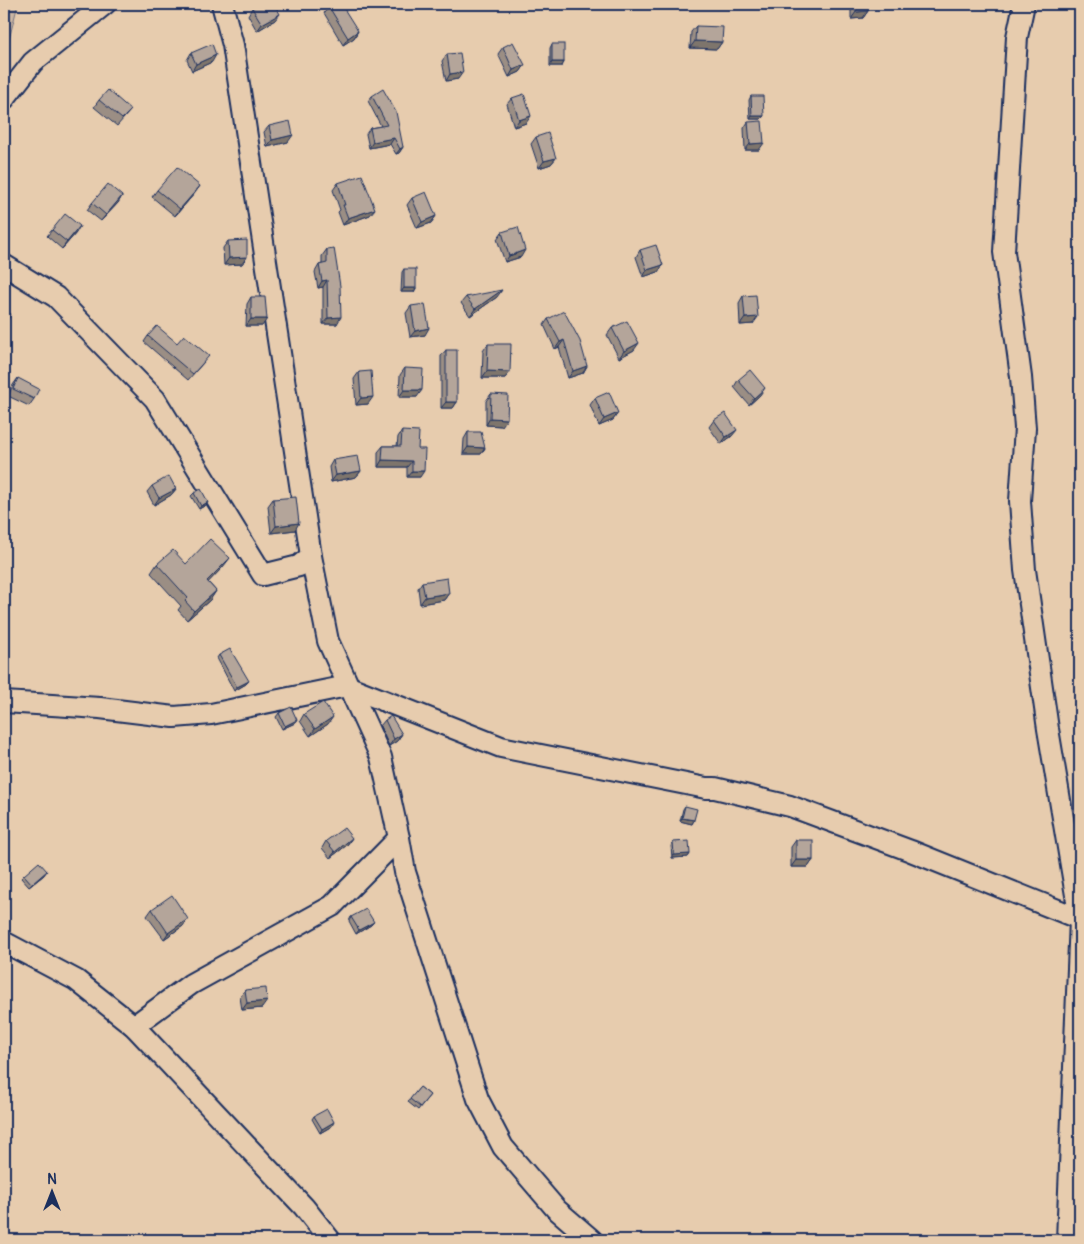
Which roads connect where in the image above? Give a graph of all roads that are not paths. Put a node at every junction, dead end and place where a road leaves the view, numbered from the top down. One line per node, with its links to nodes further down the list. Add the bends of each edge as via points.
1 (106, 4): 4 (street, via 33,62)
2 (222, 4): 6 (street, via 233,44)
3 (1024, 4): 10 (street, via 1016,45 1004,252 1025,428 1020,501 1025,570)
4 (4, 98)
5 (4, 264): 6 (street, via 56,297 155,399 263,575 299,566)
6 (311, 556): 7 (street, via 328,641)
7 (347, 686): 8 (street, via 211,714 174,716); 9 (street, via 381,757); 10 (street, via 501,748 715,788 790,806)
8 (4, 702)
9 (400, 838): 12 (street, via 332,906 191,984); 14 (street, via 405,872 478,1099 503,1147 556,1209)
10 (1080, 918): 15 (street)
11 (4, 942): 12 (street, via 76,980)
12 (134, 1026): 13 (street, via 304,1207)
13 (330, 1240)
14 (592, 1240)
15 (1066, 1240)

